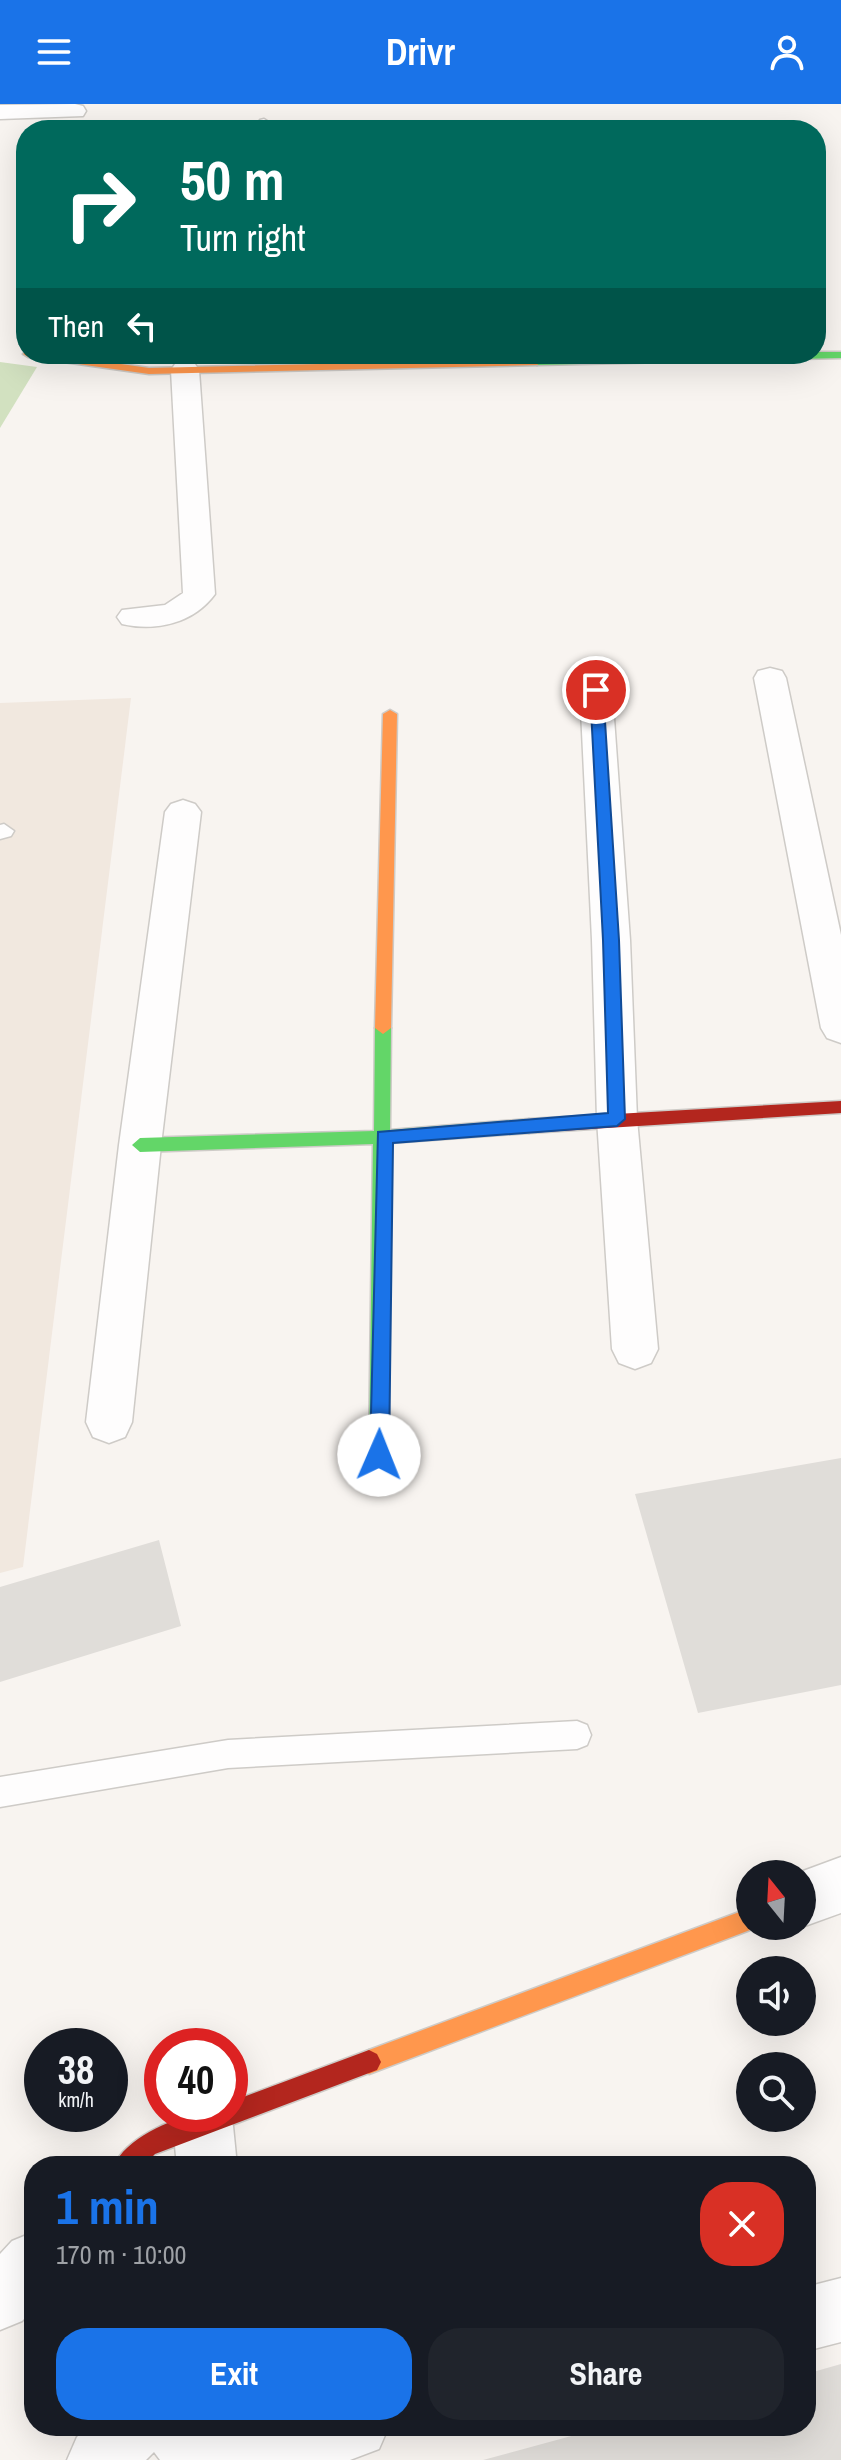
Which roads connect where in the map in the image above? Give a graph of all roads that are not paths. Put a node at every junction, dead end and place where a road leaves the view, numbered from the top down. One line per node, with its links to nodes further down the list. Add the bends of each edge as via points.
1 (75, 111): 2 (street)
2 (0, 112)
3 (134, 364): 5 (street, via 149,371)
4 (447, 364): 5 (street)
5 (185, 370): 6 (street, via 199,594 191,607 169,616)
6 (133, 617)
7 (770, 678): 11 (street)
8 (596, 690): 13 (street)
9 (390, 714): 14 (street)
10 (183, 812): 15 (street)
11 (841, 1028)
12 (841, 1107): 13 (street)
13 (617, 1119): 14 (street); 16 (street)
14 (384, 1137): 15 (street); 18 (street)
15 (140, 1145): 17 (street)
16 (635, 1349)
17 (109, 1422)
18 (379, 1455)
19 (577, 1735): 20 (lane, via 228,1754)
20 (0, 1792)
21 (841, 1885): 22 (street)
22 (816, 1894)
23 (736, 1925): 24 (street)
24 (205, 2146): 25 (street, via 147,2145)
25 (136, 2156)
26 (24, 2274): 27 (street)
27 (0, 2299)
28 (841, 2310): 29 (street)
29 (816, 2316)
30 (124, 2436): 34 (street)
31 (183, 2436): 35 (street)
32 (204, 2436): 35 (street)
33 (314, 2436): 36 (street)
34 (100, 2460)
35 (201, 2460)
36 (213, 2460)

